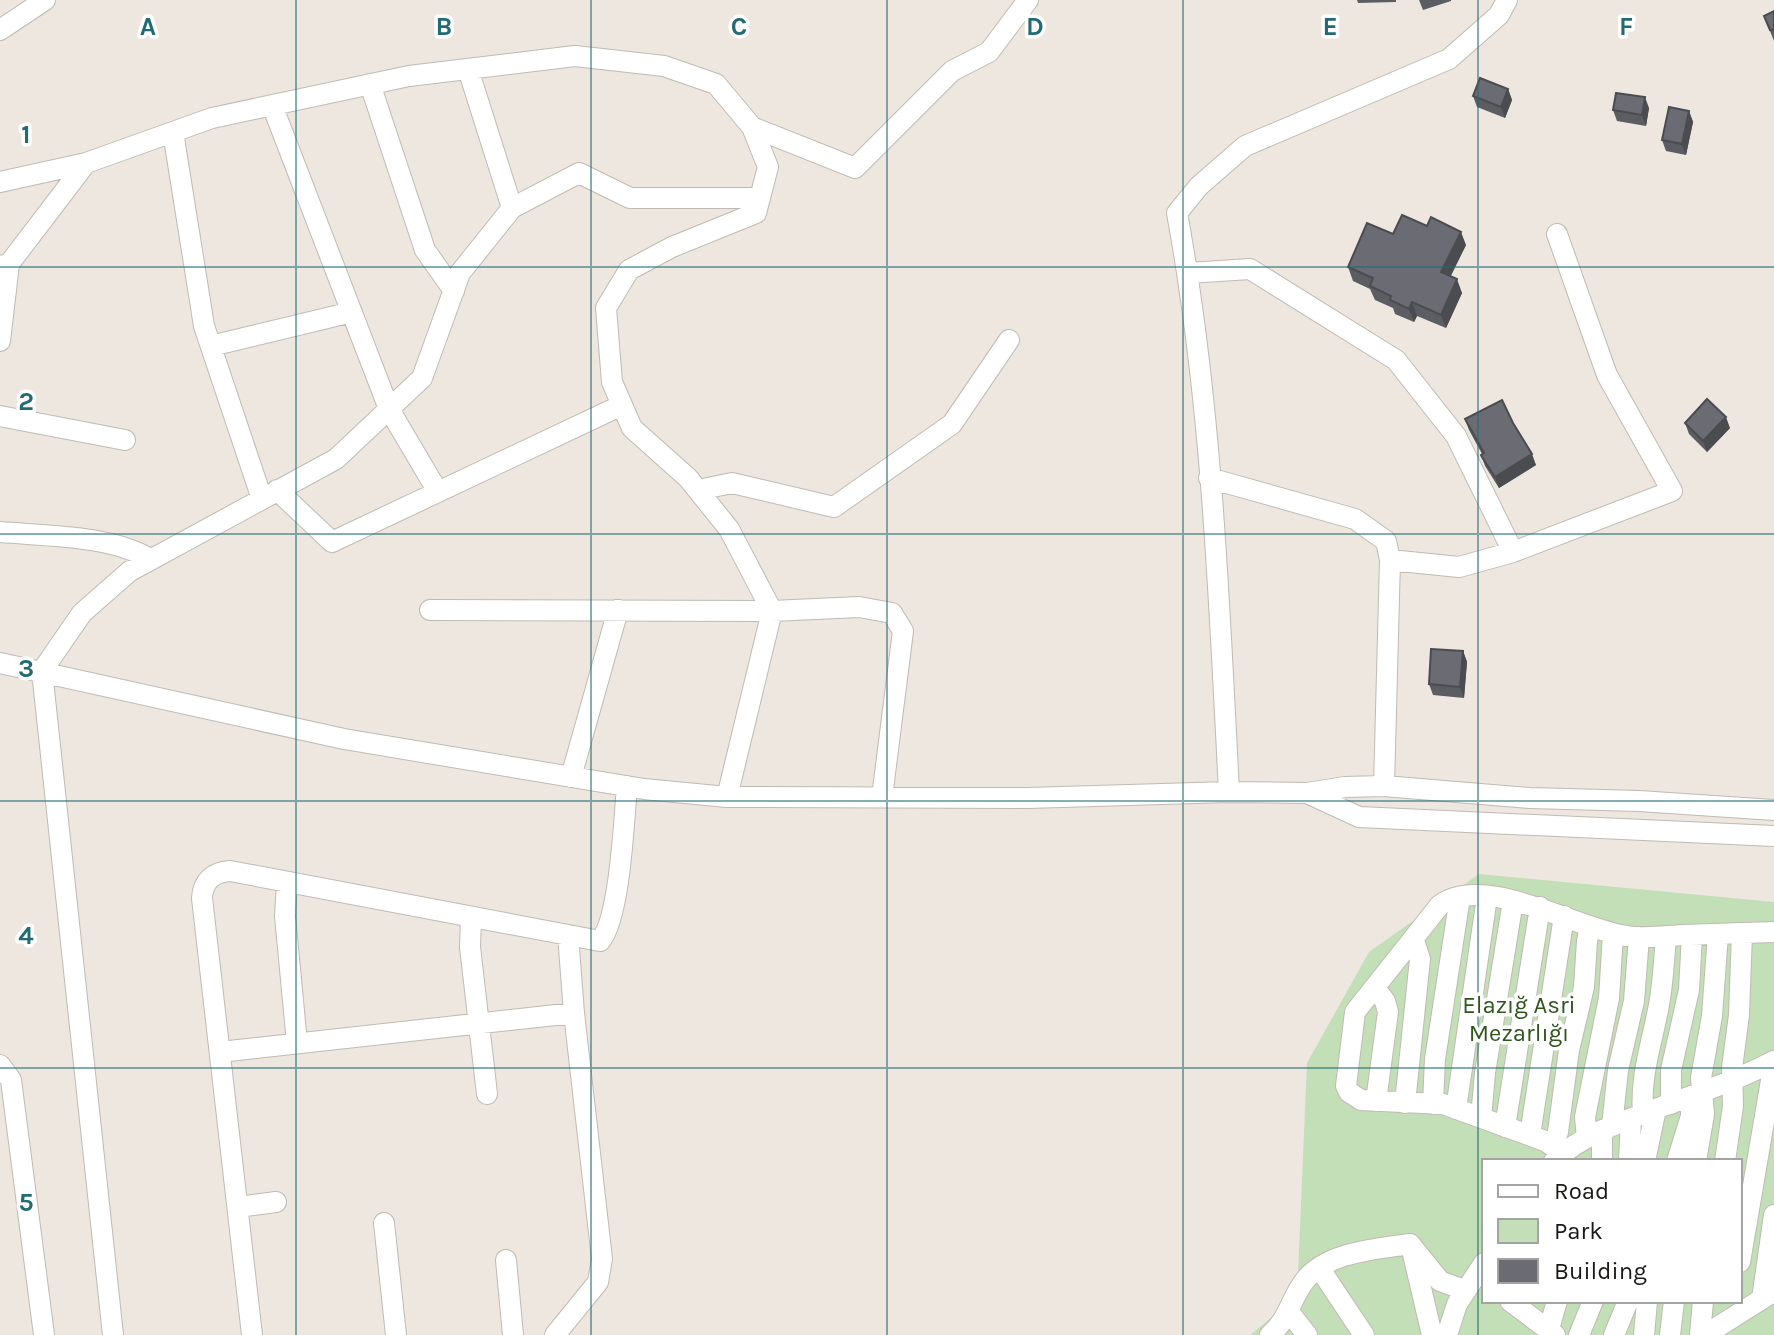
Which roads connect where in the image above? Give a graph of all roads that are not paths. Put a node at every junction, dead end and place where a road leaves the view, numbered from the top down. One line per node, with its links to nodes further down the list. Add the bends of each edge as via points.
1 (45, 0): 4 (street)
2 (1028, 0): 8 (street, via 989,52 952,71 855,168)
3 (1507, 0): 16 (street, via 1499,15 1449,59 1245,146 1177,213)
4 (0, 30)
5 (468, 69): 6 (street); 8 (street, via 575,56 664,66 716,84); 13 (street)
6 (370, 84): 7 (street); 17 (street, via 425,250)
7 (272, 105): 9 (street); 18 (street)
8 (752, 127): 12 (street, via 768,167)
9 (173, 132): 10 (street); 21 (street)
10 (86, 163): 11 (street); 15 (street)
11 (0, 182)
12 (760, 198): 13 (street, via 630,198 579,173); 22 (street, via 756,213 629,270 606,308 612,382)
13 (512, 208): 17 (street, via 460,273)
14 (1557, 234): 31 (street, via 1607,375 1672,491)
15 (4, 265): 20 (street)
16 (1188, 273): 26 (street); 31 (street, via 1250,269 1396,360 1456,436)
17 (454, 291): 23 (street, via 422,378)
18 (352, 312): 21 (street); 23 (street)
19 (1009, 340): 27 (street, via 952,424 834,507 732,483)
20 (0, 341)
21 (211, 346): 29 (street)
22 (622, 405): 27 (street, via 632,428); 28 (street)
23 (389, 409): 28 (street); 29 (street, via 336,459)
24 (0, 416): 25 (street)
25 (125, 440)
26 (1209, 478): 33 (street, via 1355,519 1386,541); 42 (street)
27 (698, 490): 36 (street, via 729,529)
28 (438, 492): 29 (street, via 332,542)
29 (270, 494): 32 (street)
30 (0, 532): 32 (street, via 132,548)
31 (1513, 552): 33 (street, via 1459,567)
32 (150, 559): 38 (street, via 82,613)
33 (1390, 560): 41 (street)
34 (430, 610): 35 (street)
35 (618, 610): 36 (street); 39 (street)
36 (772, 611): 44 (street); 45 (street, via 870,609 892,613 903,631)
37 (0, 663): 38 (street)
38 (42, 671): 39 (street, via 344,739); 111 (street)
39 (571, 777): 40 (street)
40 (627, 786): 44 (street); 60 (street, via 606,934 600,941)
41 (1384, 786): 43 (street); 46 (street)
42 (1229, 792): 43 (street); 45 (street)
43 (1307, 793): 47 (street, via 1359,817)
44 (727, 797): 45 (street)
45 (882, 797)
46 (1774, 810)
47 (1774, 836)
48 (287, 882): 54 (street); 68 (street, via 285,916); 69 (street, via 222,872 202,891)
49 (1460, 897): 50 (street); 64 (street, via 1440,905); 77 (street, via 1438,1034)
50 (1487, 897): 51 (street); 78 (street)
51 (1513, 901): 52 (street); 79 (street)
52 (1540, 907): 53 (street); 80 (street)
53 (1564, 916): 55 (street); 82 (street)
54 (471, 917): 60 (street); 67 (street)
55 (1590, 927): 58 (street); 81 (street, via 1558,1132)
56 (1774, 932): 57 (street)
57 (1742, 933): 59 (street); 72 (street)
58 (1613, 934): 63 (street); 81 (street, via 1609,998 1585,1117)
59 (1718, 934): 61 (street); 74 (street, via 1712,1016)
60 (568, 935): 66 (street)
61 (1692, 935): 62 (street); 81 (street, via 1689,990 1671,1070)
62 (1666, 936): 63 (street); 81 (street, via 1642,1093)
63 (1639, 937): 81 (street, via 1634,1001)
64 (1414, 941): 65 (street); 76 (street, via 1420,959)
65 (1375, 988): 75 (street, via 1388,1012); 75 (street, via 1355,1012 1345,1078 1354,1097)
66 (574, 1013): 67 (street); 115 (street, via 602,1259 598,1282)
67 (478, 1023): 68 (street); 73 (street)
68 (297, 1043): 69 (street)
69 (220, 1052): 90 (street)
70 (1774, 1062): 72 (street); 94 (street)
71 (0, 1065): 110 (street, via 11,1080)
72 (1733, 1080): 74 (street); 88 (street)
73 (487, 1094)
74 (1697, 1094): 81 (street); 86 (street); 87 (street, via 1704,1114)
75 (1376, 1101): 76 (street)
76 (1405, 1103): 77 (street)
77 (1433, 1104): 78 (street)
78 (1456, 1109): 79 (street)
79 (1481, 1118): 80 (street)
80 (1505, 1127): 82 (street)
81 (1601, 1134): 82 (street); 83 (street); 84 (street); 85 (street)
82 (1530, 1135)
83 (1602, 1159)
84 (1627, 1159)
85 (1642, 1159)
86 (1678, 1159)
87 (1696, 1159)
88 (1725, 1159)
89 (276, 1202): 90 (street)
90 (238, 1207): 112 (street)
91 (1774, 1215): 98 (street)
92 (384, 1223): 113 (street)
93 (1410, 1244): 96 (street, via 1350,1253); 97 (street, via 1440,1281); 118 (street)
94 (1742, 1250)
95 (506, 1260): 114 (street)
96 (1320, 1269): 107 (street, via 1305,1279); 117 (street)
97 (1476, 1278): 119 (street)
98 (1768, 1295): 106 (street)
99 (1557, 1303): 108 (street)
100 (1592, 1303): 120 (street)
101 (1627, 1303): 121 (street)
102 (1647, 1303): 122 (street)
103 (1674, 1303): 123 (street)
104 (1703, 1303): 124 (street)
105 (1521, 1304): 108 (street)
106 (1738, 1307): 124 (street)
107 (1289, 1312): 109 (street); 116 (street)
108 (1552, 1332)
109 (1273, 1334)
110 (44, 1335)
111 (113, 1335)
112 (252, 1335)
113 (396, 1335)
114 (513, 1335)
115 (555, 1335)
116 (1307, 1335)
117 (1364, 1335)
118 (1432, 1335)
119 (1447, 1335)
120 (1579, 1335)
121 (1614, 1335)
122 (1644, 1335)
123 (1670, 1335)
124 (1703, 1335)

